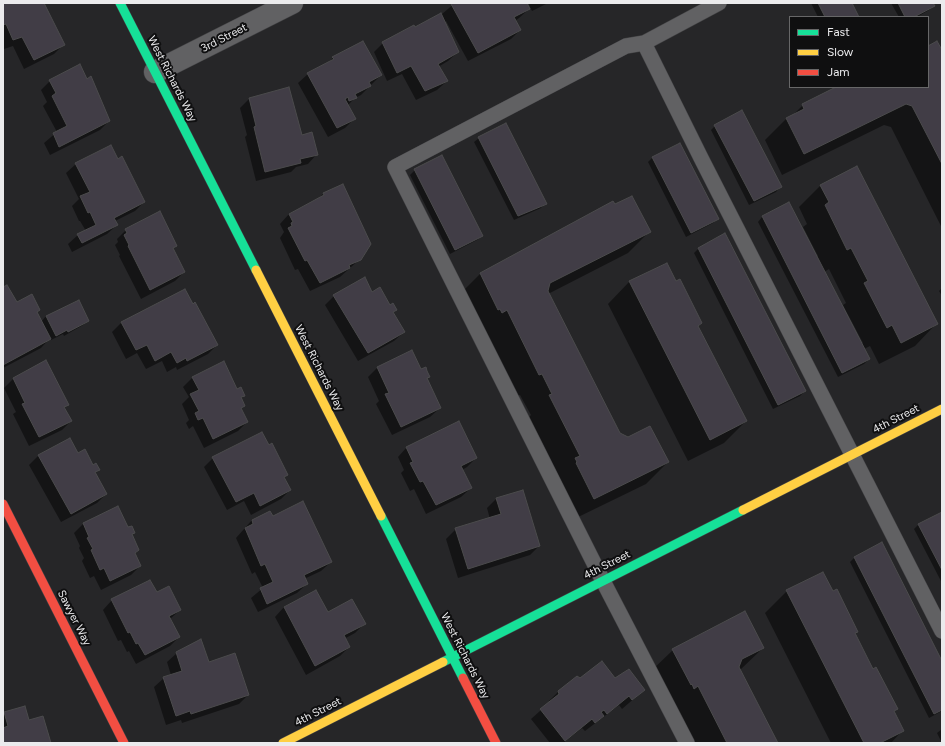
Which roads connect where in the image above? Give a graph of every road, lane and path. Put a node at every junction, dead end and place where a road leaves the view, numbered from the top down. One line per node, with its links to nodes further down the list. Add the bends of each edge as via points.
1 (120, 3): 5 (street, West Richards Way)
2 (292, 3): 5 (street, 3rd Street)
3 (719, 3): 4 (lane)
4 (644, 43): 7 (lane); 9 (lane, via 626,46 395,167)
5 (155, 72): 11 (street, West Richards Way)
6 (942, 409): 7 (street, 4th Street)
7 (852, 455): 9 (street, 4th Street); 10 (lane)
8 (3, 504): 12 (street, Sawyer Way)
9 (603, 581): 11 (street, 4th Street); 15 (lane)
10 (942, 632)
11 (452, 657): 13 (street, 4th Street); 14 (street, West Richards Way)
12 (124, 743)
13 (283, 743)
14 (496, 743)
15 (687, 743)

